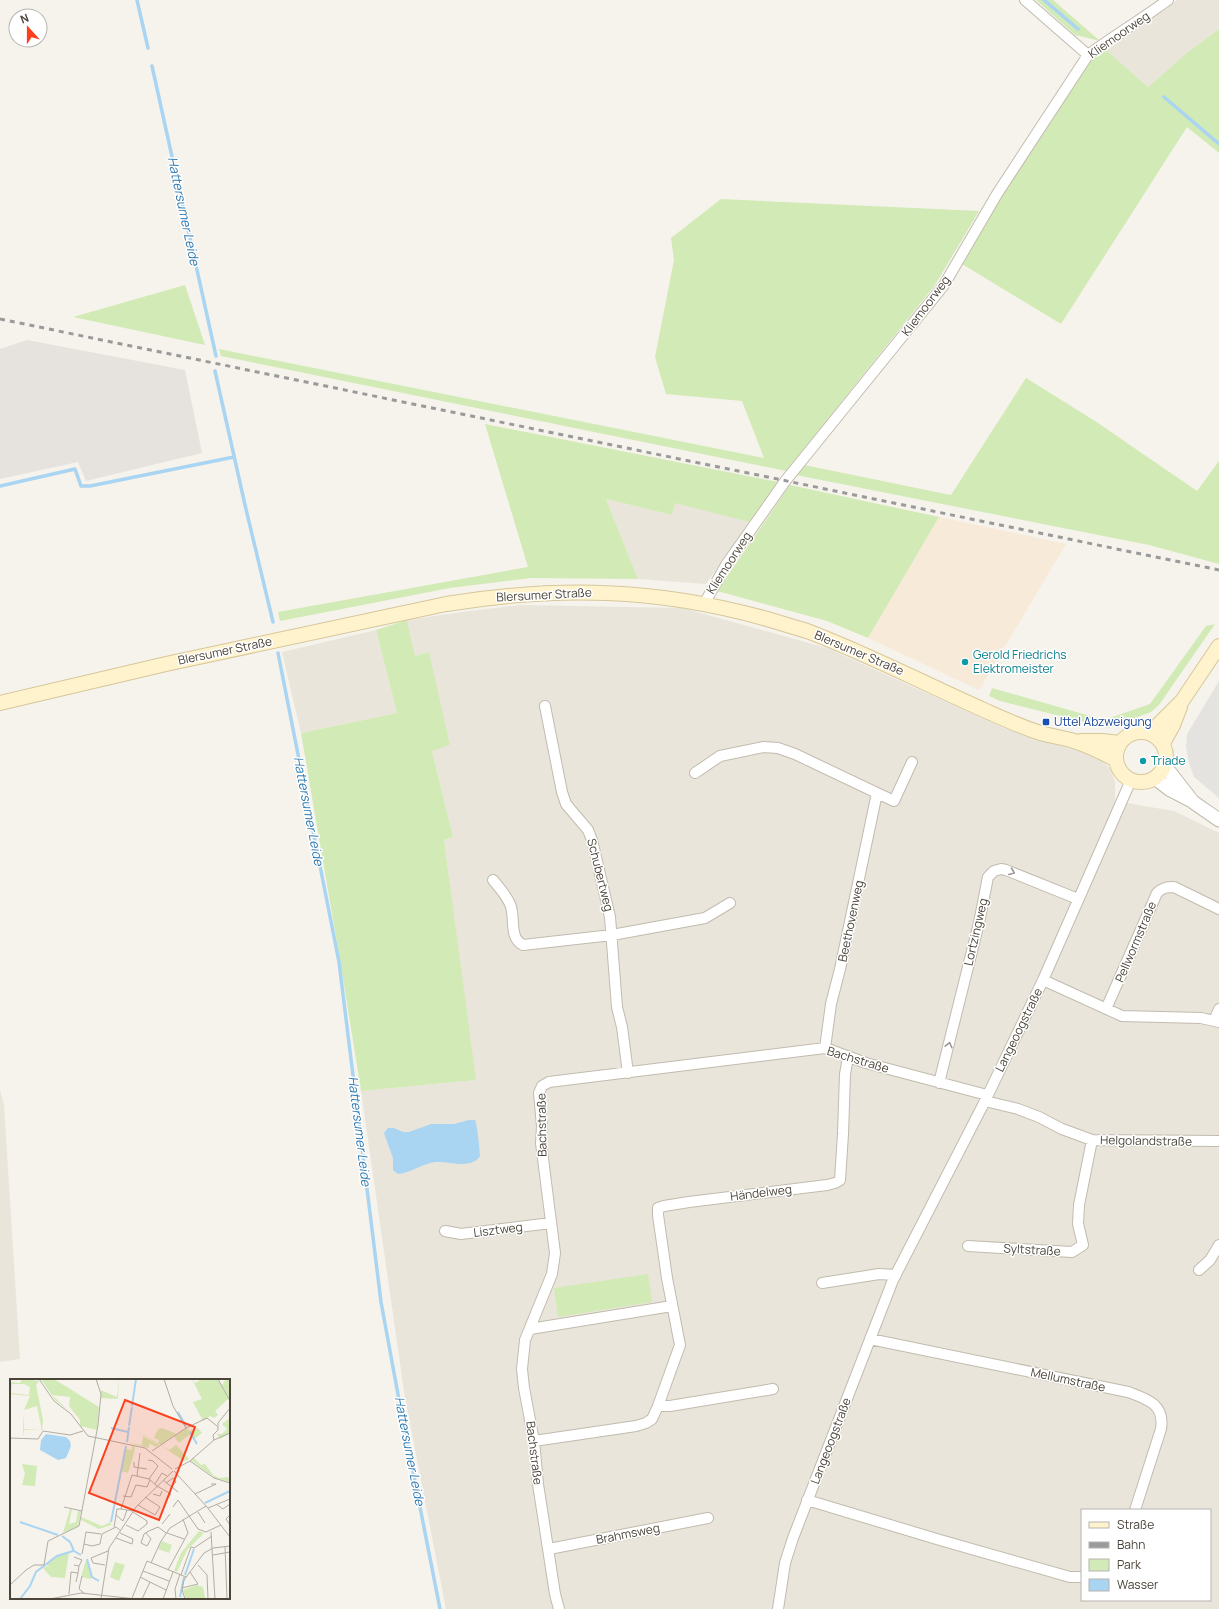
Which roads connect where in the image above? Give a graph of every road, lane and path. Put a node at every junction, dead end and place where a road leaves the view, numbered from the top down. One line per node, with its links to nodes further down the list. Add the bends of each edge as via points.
1 (1025, 0): 3 (street)
2 (1168, 0): 3 (street, Kliemoorweg)
3 (1088, 55): 4 (street, Kliemoorweg, via 997,194 944,286 786,480 726,565)
4 (704, 604): 7 (main road, Blersumer Straße, via 637,594 586,592 480,599 166,664); 10 (main road, Blersumer Straße, via 805,631 860,652 1012,722 1044,734)
5 (1219, 646): 6 (main road)
6 (1182, 701): 9 (main road); 12 (main road, via 1173,725)
7 (0, 703)
8 (545, 706): 26 (street, Schubertweg, via 562,792 566,804 588,830 592,840)
9 (1150, 733): 11 (main road, via 1133,733); 12 (main road)
10 (1072, 740): 11 (main road, Blersumer Straße); 13 (main road, Blersumer Straße)
11 (1120, 743): 13 (main road, via 1116,750)
12 (1162, 743): 15 (main road, via 1166,750)
13 (1116, 760): 18 (main road, via 1118,768)
14 (912, 762): 19 (street, via 894,801)
15 (1165, 766): 17 (main road); 20 (street)
16 (695, 773): 19 (street, via 720,756 764,747 778,748)
17 (1154, 778): 18 (main road, via 1147,782); 20 (street)
18 (1131, 780): 23 (street, Langeoogstraße)
19 (877, 793): 31 (street, Beethovenweg, via 831,1004)
20 (1193, 802): 21 (street)
21 (1219, 820)
22 (493, 880): 26 (street, via 510,905 515,936 523,945)
23 (1078, 899): 27 (street, Langeoogstraße); 34 (street, Lortzingweg, one-way to 23, via 988,877 994,871 1006,870)
24 (730, 903): 26 (street, via 705,918)
25 (1219, 909): 29 (street, Pellwormstraße, via 1174,887 1161,890)
26 (612, 935): 33 (street, Schubertweg, via 617,1007)
27 (1043, 980): 29 (street); 35 (street, Langeoogstraße)
28 (1219, 1009): 30 (street)
29 (1106, 1010): 30 (street, via 1122,1016 1201,1018)
30 (1217, 1021)
31 (825, 1048): 32 (street, Bachstraße); 33 (street, Bachstraße)
32 (848, 1057): 34 (street, Bachstraße); 45 (street, Händelweg, via 844,1074 840,1180 827,1186 658,1208)
33 (628, 1073): 38 (street, Bachstraße, via 549,1082 542,1086 539,1093 541,1142)
34 (939, 1083): 35 (street, Bachstraße)
35 (986, 1098): 36 (street, Helgolandstraße); 43 (street, Langeoogstraße)
36 (1092, 1140): 37 (street, Helgolandstraße); 41 (street, Syltstraße, via 1079,1205 1078,1224 1083,1245 1072,1252)
37 (1219, 1141)
38 (551, 1223): 39 (street, Lisztweg, via 461,1234); 46 (street, Bachstraße, via 555,1253 552,1274)
39 (445, 1231)
40 (1219, 1245): 42 (street, via 1210,1260)
41 (968, 1246)
42 (1199, 1270)
43 (896, 1275): 44 (street, via 879,1274); 47 (street, Langeoogstraße)
44 (822, 1283)
45 (672, 1306): 46 (street); 49 (street, Händelweg, via 680,1345)
46 (530, 1329): 50 (street, Bachstraße, via 522,1369)
47 (870, 1339): 51 (street, Langeoogstraße); 52 (street, Mellumstraße, via 1128,1392 1147,1399 1158,1409 1162,1422)
48 (772, 1389): 49 (street)
49 (658, 1406): 50 (street, Händelweg, via 652,1419 646,1423)
50 (534, 1441): 54 (street, Bachstraße)
51 (807, 1500): 55 (street, via 1070,1577); 57 (street, Langeoogstraße, via 785,1563)
52 (1135, 1509)
53 (708, 1518): 54 (street, Brahmsweg)
54 (549, 1549): 56 (street, Bachstraße)
55 (1081, 1577)
56 (559, 1609)
57 (778, 1609)

